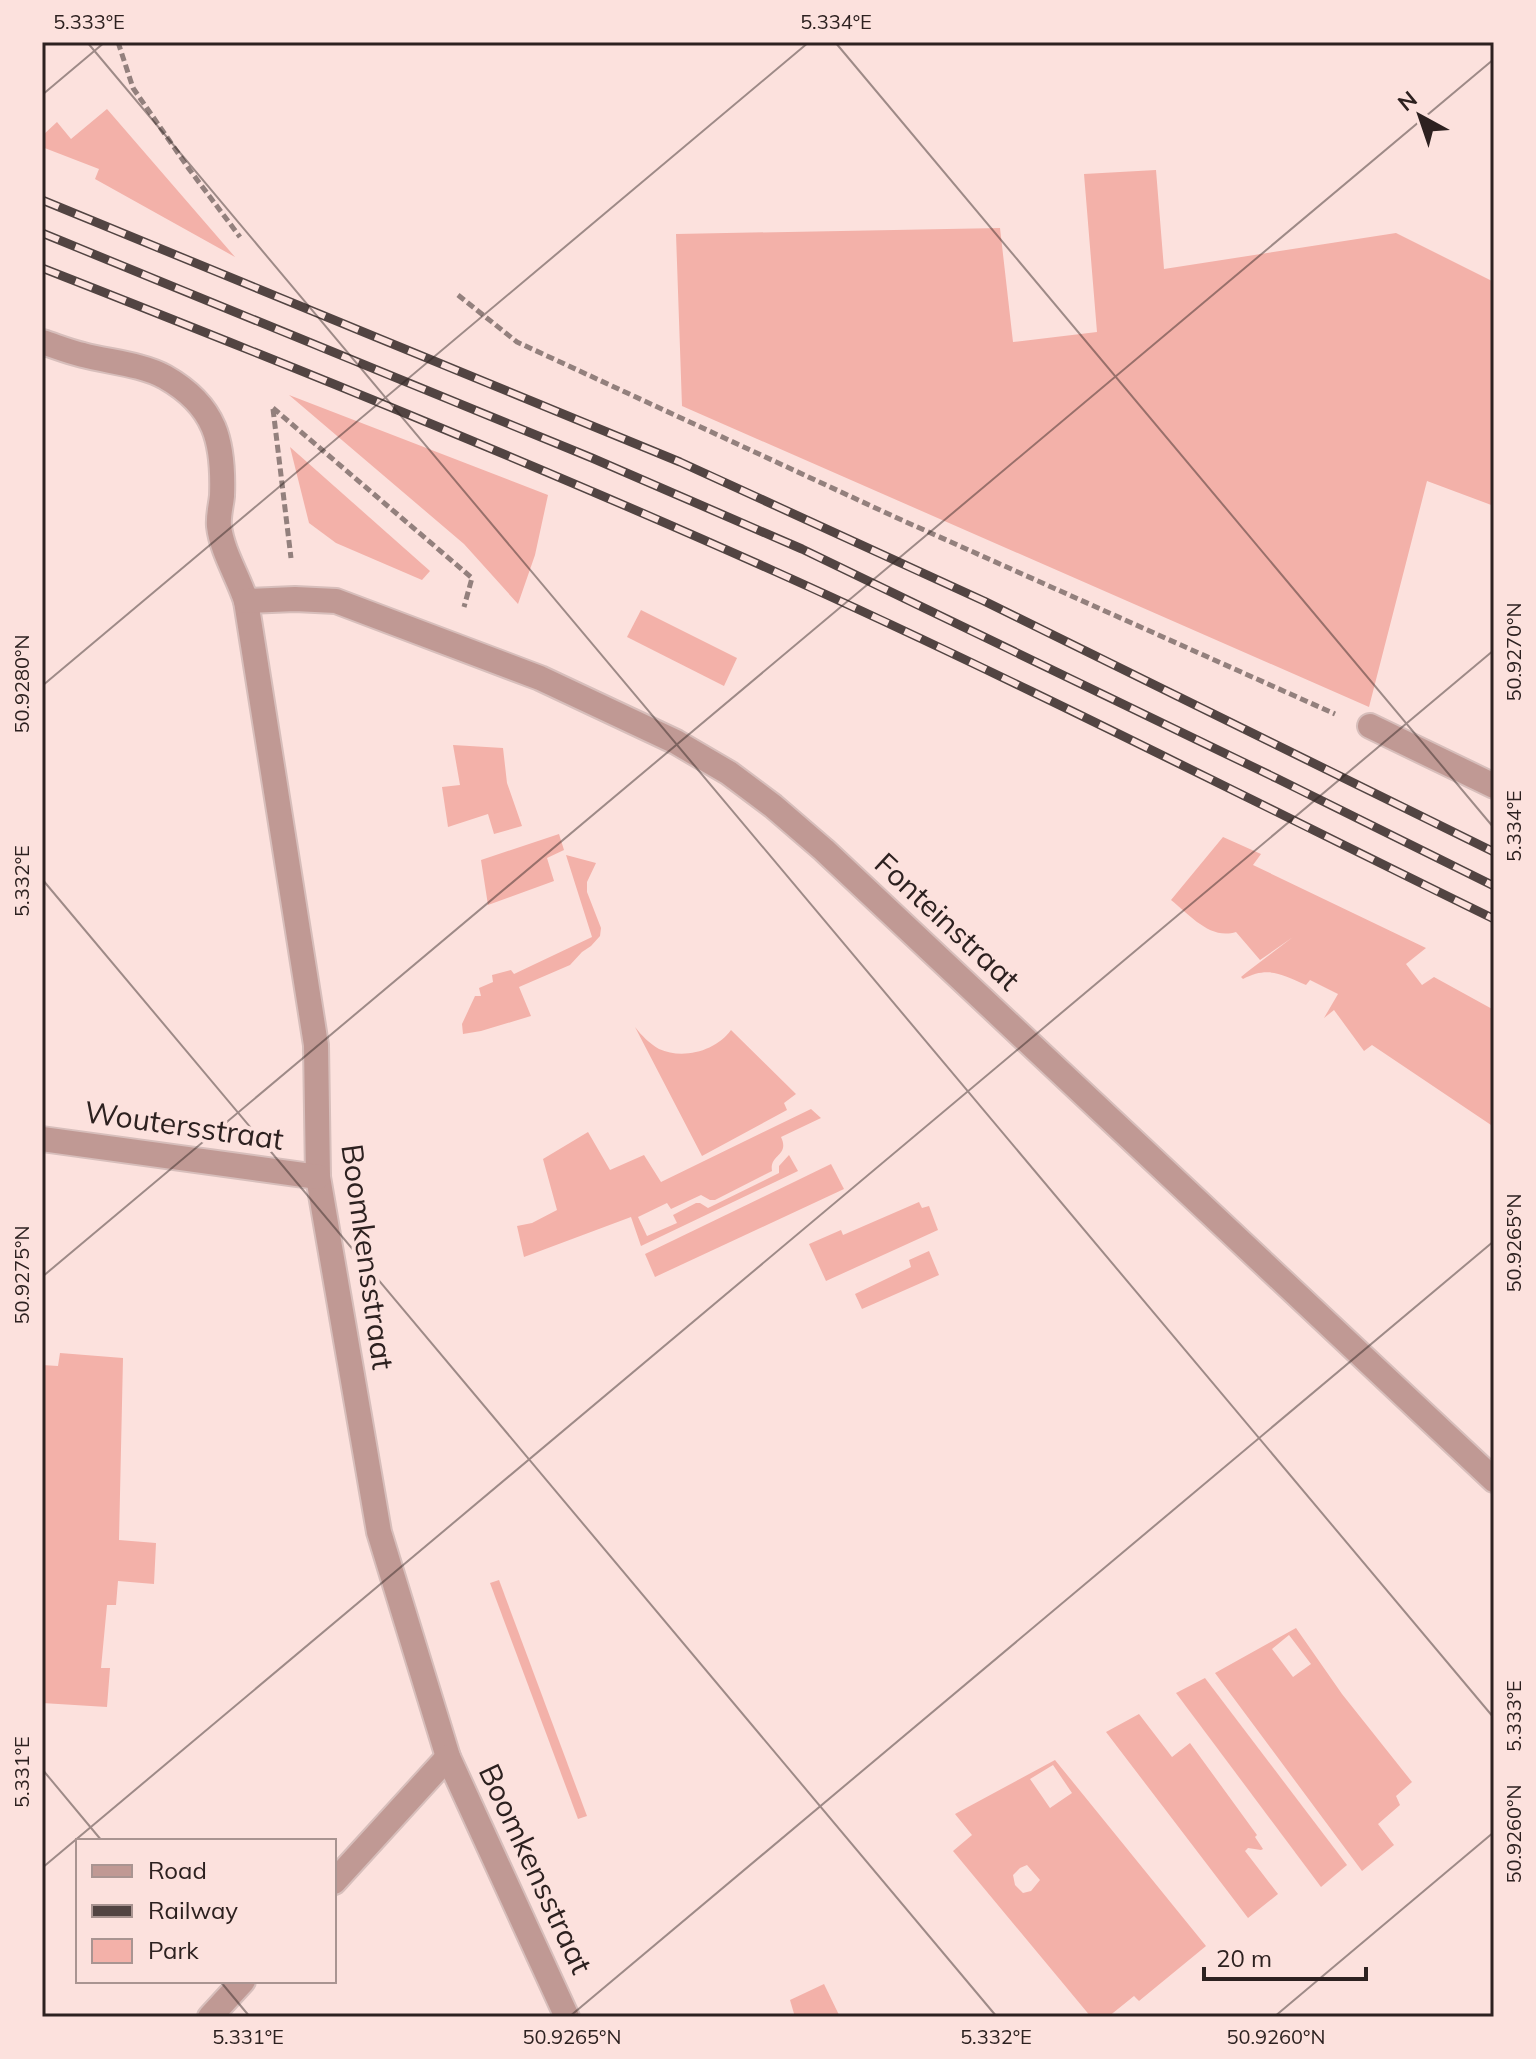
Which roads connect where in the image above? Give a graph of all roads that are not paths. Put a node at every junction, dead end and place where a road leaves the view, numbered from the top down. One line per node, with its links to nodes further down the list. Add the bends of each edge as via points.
1 (42, 342): 2 (street, Boomkensstraat, via 164,377 204,411 217,432 222,458 219,525)
2 (246, 601): 6 (street, Boomkensstraat, via 316,1045); 7 (street, Fonteinstraat, via 336,601 540,678 729,773 847,872)
3 (1370, 726): 4 (street)
4 (1494, 786)
5 (42, 1139): 6 (street, Woutersstraat)
6 (318, 1177): 8 (street, Boomkensstraat, via 379,1532)
7 (1494, 1480)
8 (448, 1757): 9 (street); 12 (street, Boomkensstraat)
9 (336, 1880)
10 (241, 1983): 11 (street)
11 (210, 2017)
12 (567, 2017)

